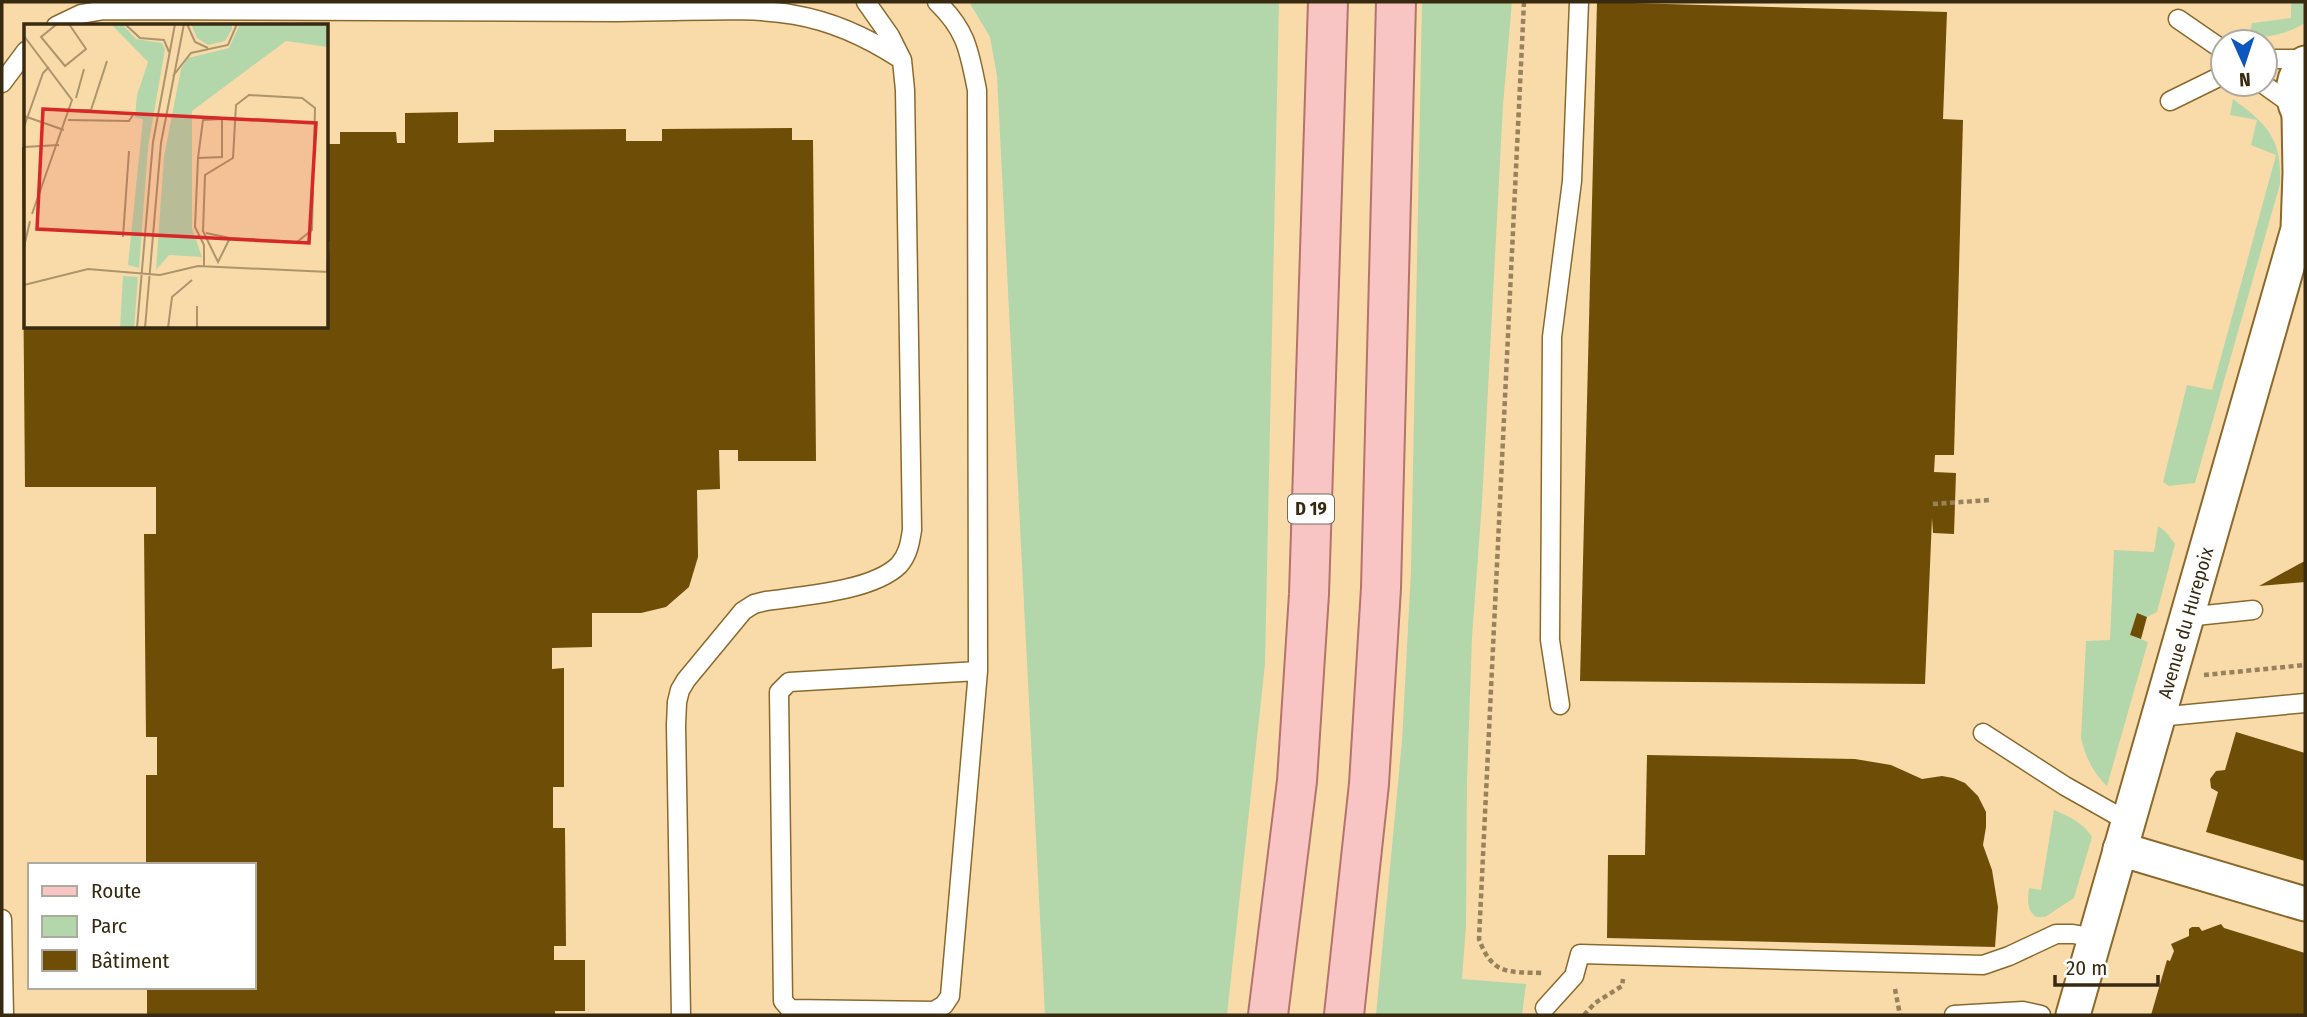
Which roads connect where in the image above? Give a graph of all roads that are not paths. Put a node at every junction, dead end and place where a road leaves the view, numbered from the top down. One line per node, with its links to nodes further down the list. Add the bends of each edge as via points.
1 (866, 2): 11 (lane)
2 (937, 2): 22 (lane, via 953,17 968,46 977,90)
3 (1328, 2): 34 (main road, D 19, via 1309,594 1297,780)
4 (1396, 2): 35 (main road, via 1381,588 1369,784)
5 (1579, 2): 24 (lane, via 1572,181 1552,337 1550,640)
6 (678, 6): 8 (lane, via 104,10); 11 (lane, via 812,18 846,28)
7 (2178, 19): 9 (lane)
8 (60, 24)
9 (2209, 40)
10 (24, 54): 15 (lane)
11 (902, 60): 33 (lane, via 913,499 908,552 898,566 854,587 754,604 743,611 680,690 676,725)
12 (2279, 60): 13 (lane)
13 (2305, 61): 18 (street, Avenue du Hurepoix, via 2294,81)
14 (2209, 82): 17 (lane)
15 (2, 83)
16 (2279, 97): 18 (lane)
17 (2170, 101)
18 (2300, 114): 19 (street, Avenue du Hurepoix)
19 (2302, 223): 21 (street, Avenue du Hurepoix)
20 (2253, 610): 21 (lane)
21 (2186, 617): 25 (street, Avenue du Hurepoix)
22 (978, 671): 22 (lane, via 789,682 779,692 783,1000 790,1009 934,1011 950,996)
23 (2305, 703): 25 (lane)
24 (1560, 705)
25 (2158, 717): 27 (street, Avenue du Hurepoix)
26 (1983, 733): 27 (lane, via 2065,786)
27 (2124, 835): 28 (street); 30 (street, Avenue du Hurepoix)
28 (2305, 904)
29 (2, 919): 32 (lane)
30 (2095, 937): 31 (lane, via 2056,934 1983,965 1580,954 1575,974); 38 (street, Avenue du Hurepoix)
31 (1545, 1008)
32 (4, 1015)
33 (681, 1015)
34 (1268, 1015)
35 (1344, 1015)
36 (1954, 1015): 37 (lane, via 2023,1011)
37 (2041, 1015)
38 (2073, 1015)

